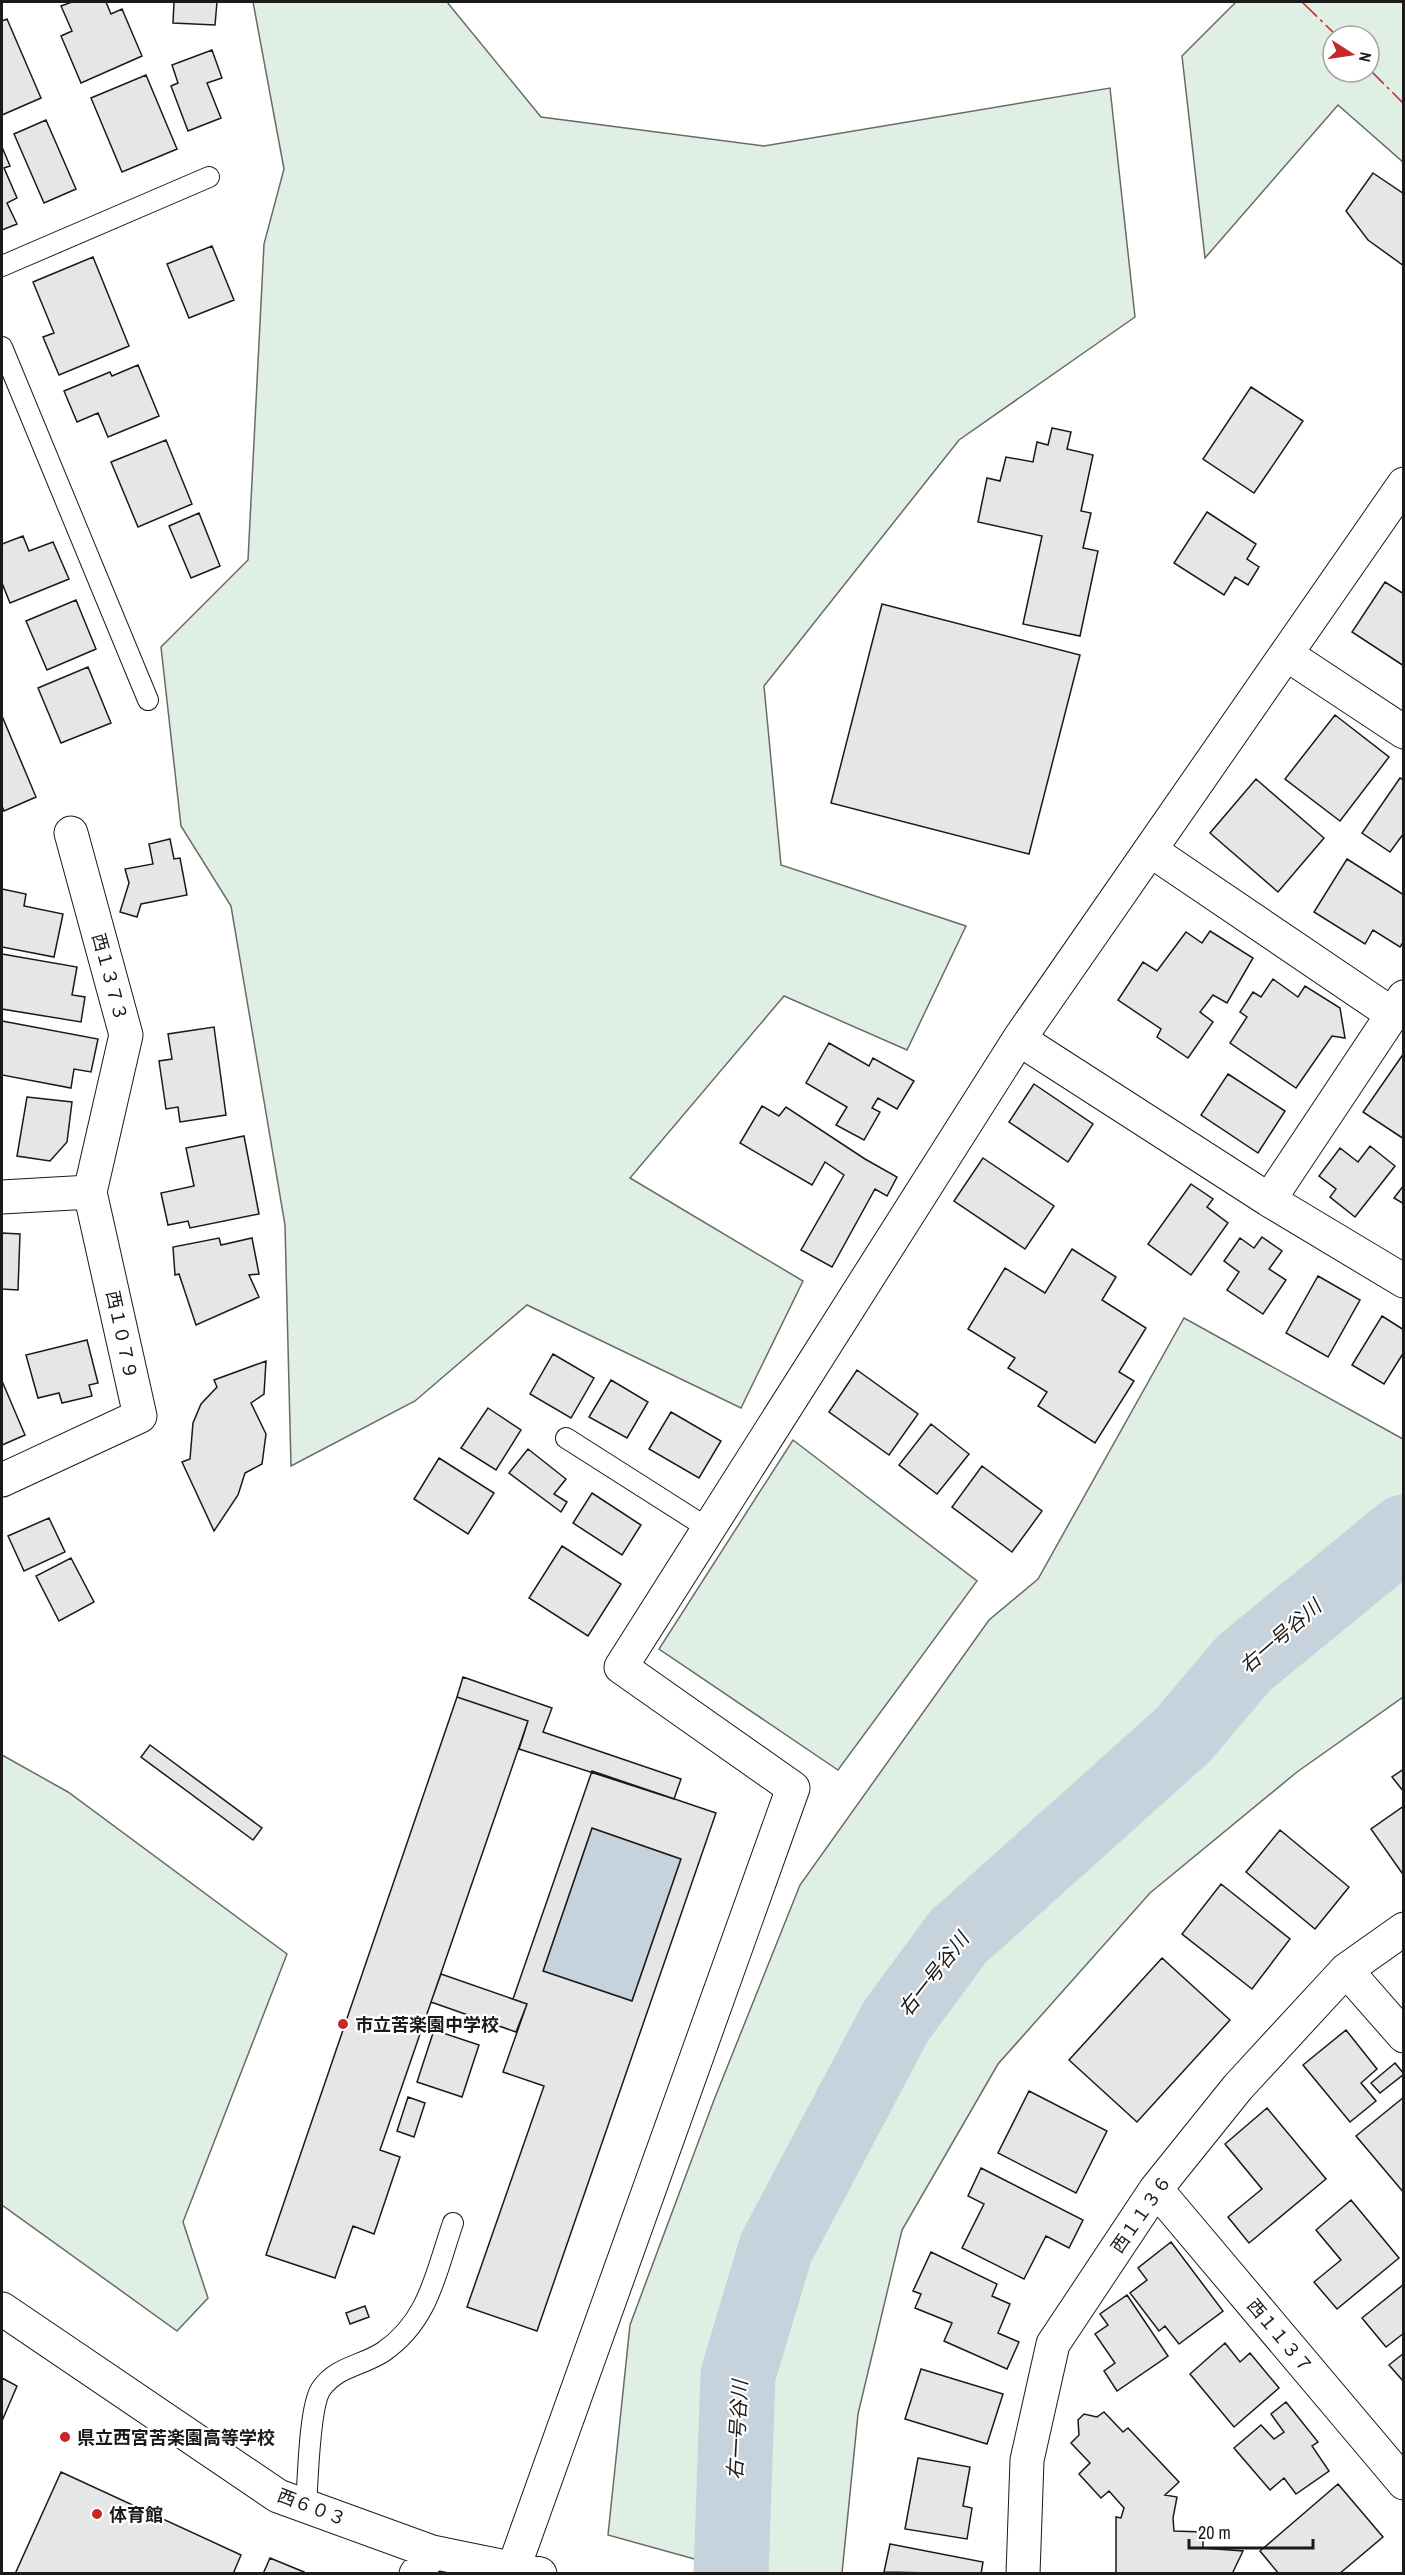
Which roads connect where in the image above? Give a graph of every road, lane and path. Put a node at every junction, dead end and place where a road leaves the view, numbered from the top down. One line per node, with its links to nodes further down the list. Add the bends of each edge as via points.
1 (210, 177): 2 (lane)
2 (2, 266)
3 (2, 347): 6 (lane)
4 (1404, 484): 5 (street)
5 (1286, 654): 7 (street); 9 (street)
6 (148, 700)
7 (1404, 732)
8 (71, 833): 12 (street, 西１３７３, via 126,1035)
9 (1150, 850): 10 (street); 11 (street)
10 (1398, 1005): 14 (street)
11 (1019, 1039): 14 (street); 18 (street)
12 (90, 1192): 13 (street); 17 (street, 西１０７９, via 140,1416)
13 (2, 1197)
14 (1269, 1200): 15 (street)
15 (1404, 1281)
16 (566, 1438): 18 (lane)
17 (2, 1480)
18 (709, 1529): 28 (street, via 621,1667 793,1788)
19 (1404, 1929): 20 (street, 西１１３６)
20 (1346, 1970): 21 (street); 22 (street, 西１１３６, via 1238,2086)
21 (1404, 2036)
22 (1156, 2189): 25 (street, 西１１３７); 29 (street, 西１１３６, via 1053,2343 1027,2460)
23 (453, 2223): 26 (lane, via 423,2311 404,2335 381,2353 337,2372 320,2390)
24 (2, 2308): 26 (street, 西６０３, via 278,2496)
25 (1404, 2483)
26 (306, 2506): 27 (street, 西６０３)
27 (424, 2563): 28 (street, 西６０３)
28 (527, 2570)
29 (1023, 2574)

